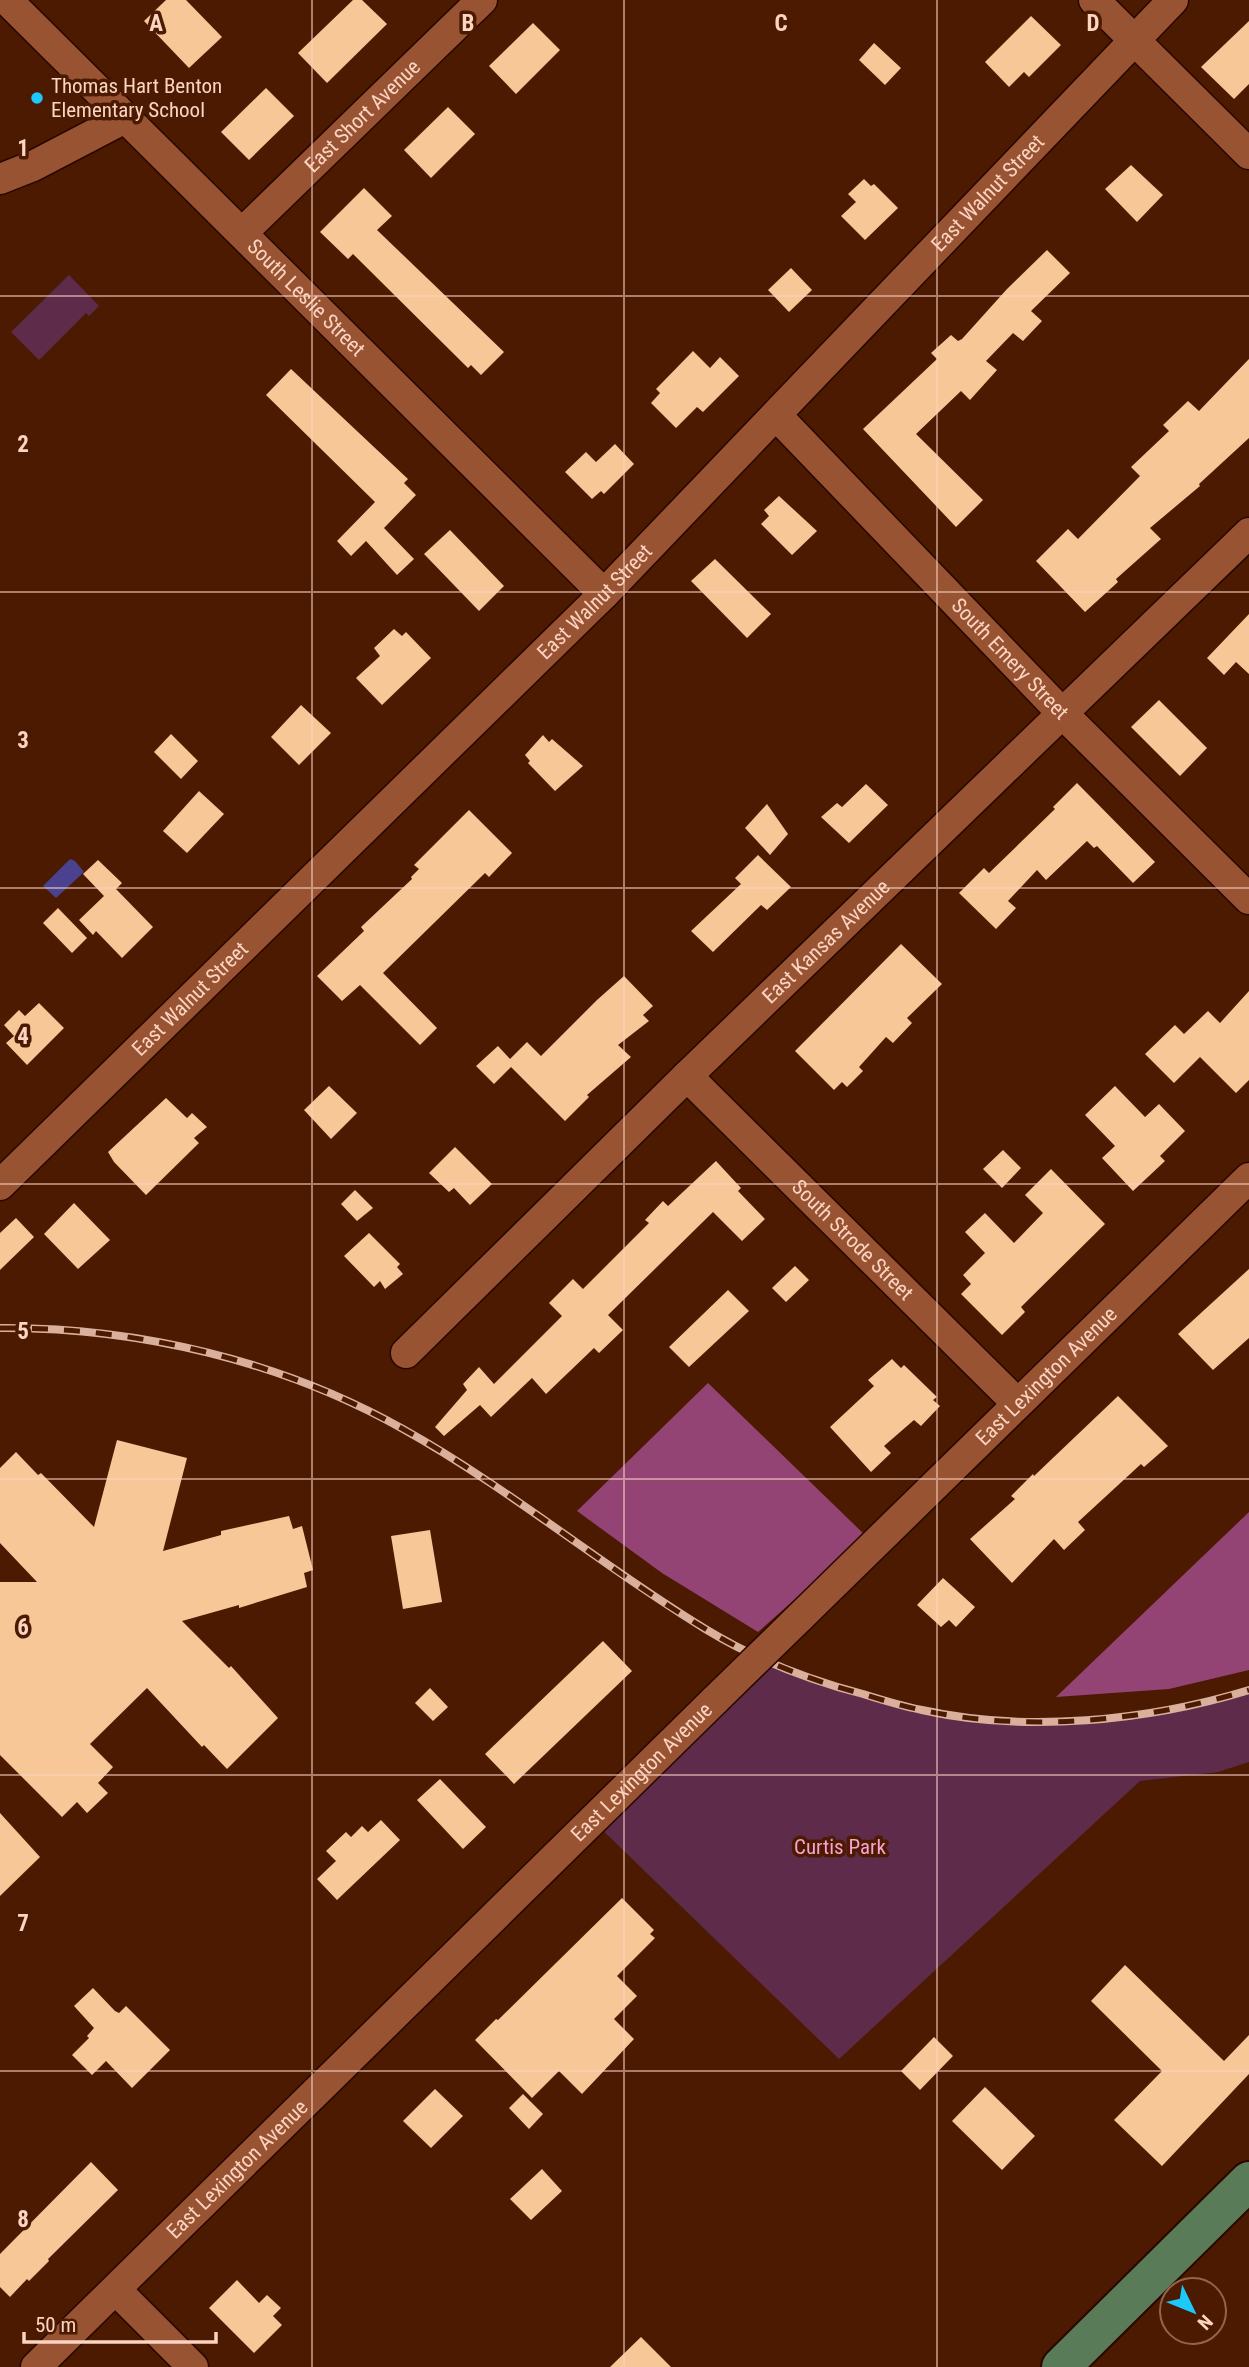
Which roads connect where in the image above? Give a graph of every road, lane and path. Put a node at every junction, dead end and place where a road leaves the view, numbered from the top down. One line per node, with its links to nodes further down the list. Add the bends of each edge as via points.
1 (7, 0): 6 (street, South Leslie Street)
2 (482, 0): 9 (street, East Short Avenue)
3 (1094, 0): 5 (street)
4 (1173, 0): 5 (street, East Walnut Street)
5 (1134, 40): 7 (street); 10 (street, East Walnut Street)
6 (125, 118): 8 (street); 9 (street, South Leslie Street)
7 (1249, 154)
8 (0, 179)
9 (242, 233): 12 (street, South Leslie Street)
10 (776, 415): 12 (street, East Walnut Street); 13 (street, South Emery Street)
11 (1249, 533): 13 (street, East Kansas Avenue)
12 (604, 594): 17 (street, East Walnut Street)
13 (1062, 713): 14 (street, South Emery Street); 15 (street, East Kansas Avenue)
14 (1249, 899)
15 (687, 1076): 18 (street, East Kansas Avenue); 19 (street, South Strode Street)
16 (1249, 1178): 19 (street, East Lexington Avenue)
17 (0, 1185)
18 (406, 1353)
19 (1017, 1403): 21 (street, East Lexington Avenue, bridge)
20 (1249, 2181): 24 (main road)
21 (116, 2290): 22 (street, East Lexington Avenue); 23 (street)
22 (36, 2367)
23 (193, 2367)
24 (1061, 2367)

